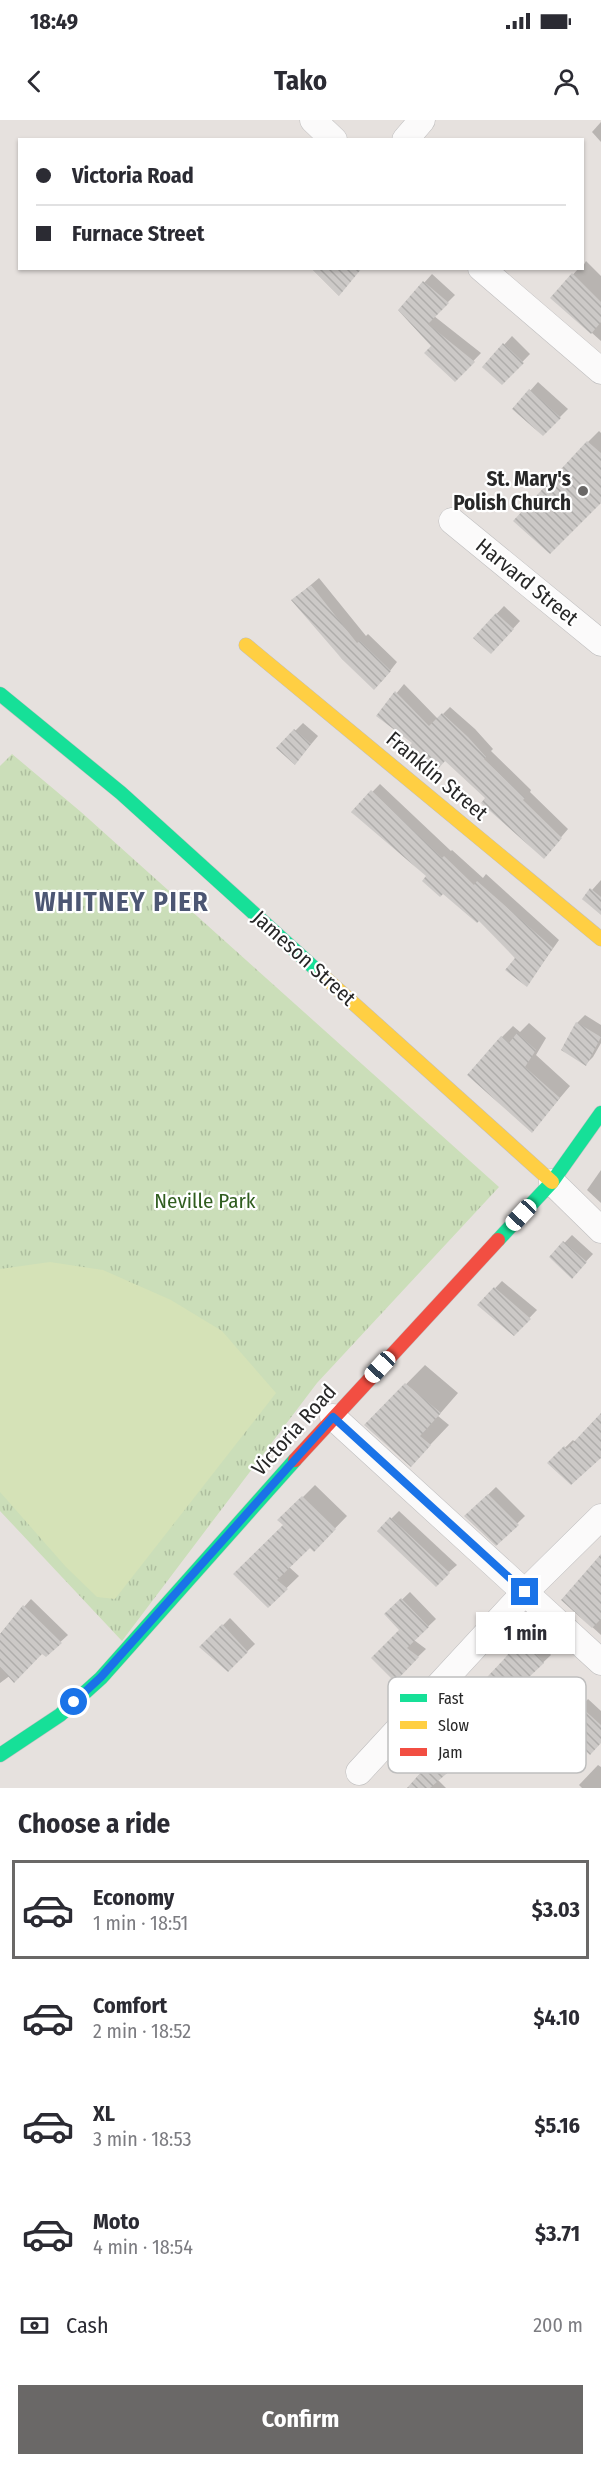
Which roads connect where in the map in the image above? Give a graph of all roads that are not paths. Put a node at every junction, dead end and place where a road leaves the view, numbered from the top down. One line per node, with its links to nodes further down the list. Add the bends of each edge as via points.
1 (312, 120): 3 (street)
2 (422, 120): 4 (street)
3 (332, 138)
4 (407, 138)
5 (483, 270): 6 (street)
6 (601, 371)
7 (452, 521): 8 (street, Harvard Street)
8 (601, 643)
9 (246, 645): 11 (street, Franklin Street)
10 (0, 694): 13 (street, Jameson Street, via 121,793)
11 (601, 939)
12 (601, 1113): 13 (street, Victoria Road)
13 (552, 1182): 14 (street, Jameson Street); 15 (street, Victoria Road)
14 (601, 1230)
15 (333, 1417): 17 (street); 21 (street, Victoria Road, via 101,1677 60,1715)
16 (601, 1517): 17 (street)
17 (525, 1592): 18 (street); 19 (street)
18 (601, 1662)
19 (446, 1677)
20 (388, 1740): 22 (street)
21 (0, 1755)
22 (358, 1772)

